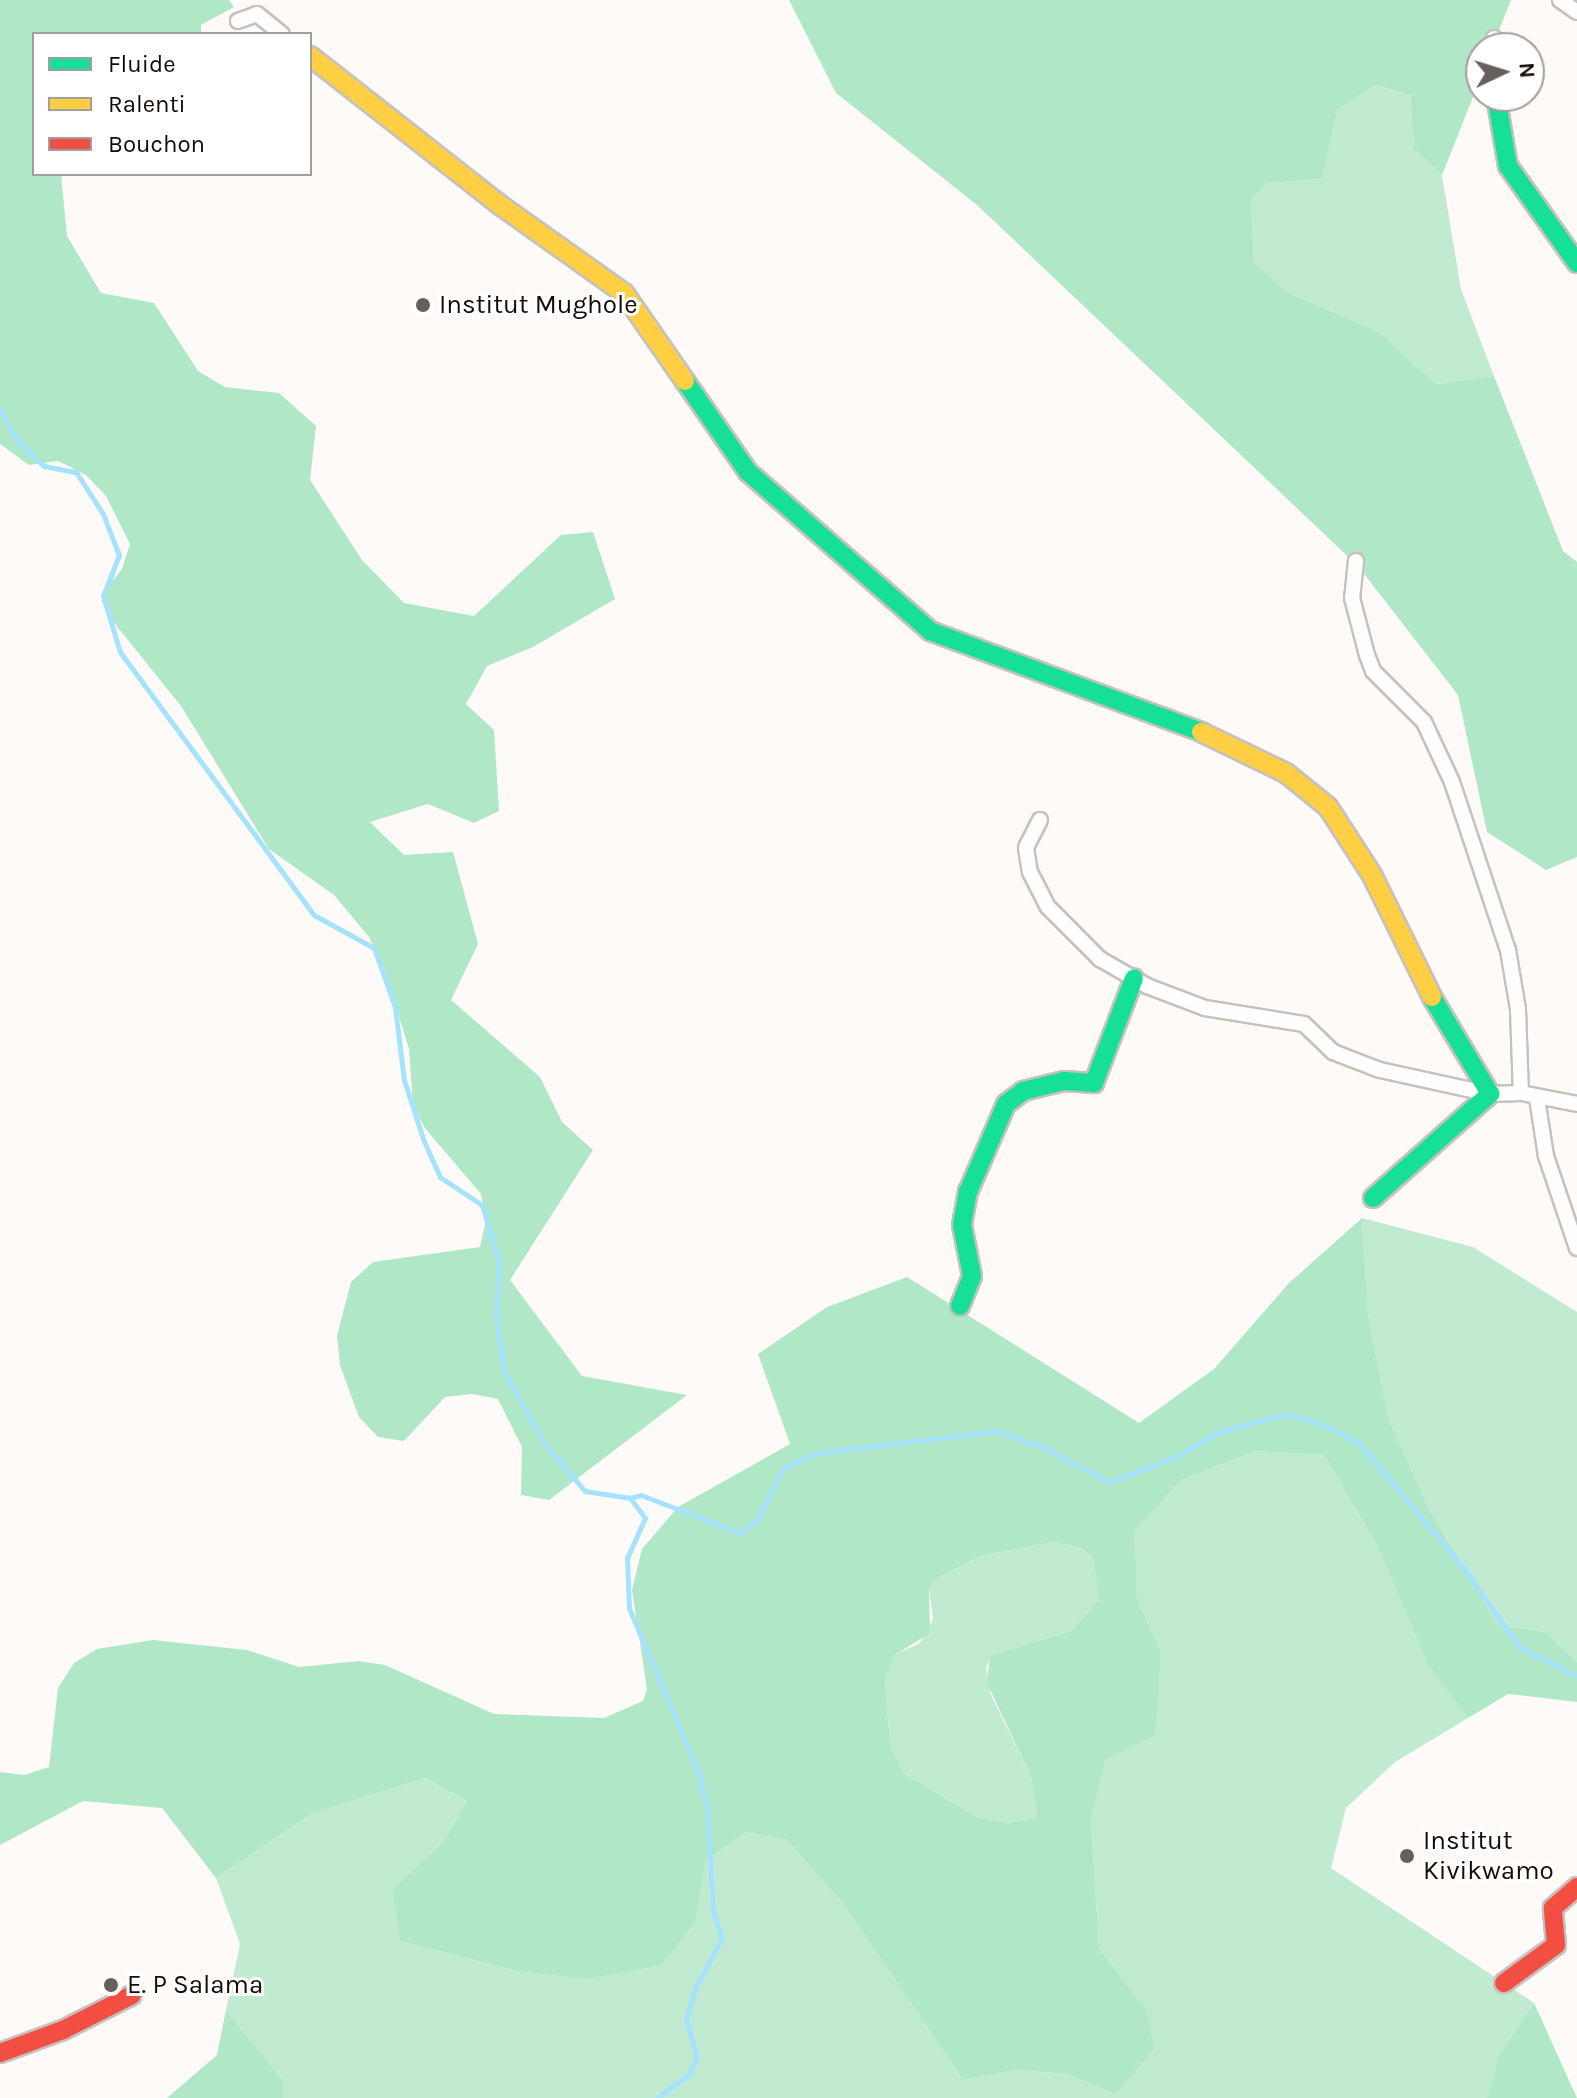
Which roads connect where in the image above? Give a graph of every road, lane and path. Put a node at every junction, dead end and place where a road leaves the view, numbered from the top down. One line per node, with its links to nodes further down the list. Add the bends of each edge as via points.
1 (1560, 0): 3 (street)
2 (254, 7): 4 (street); 5 (street)
3 (1577, 12)
4 (238, 21)
5 (280, 32)
6 (312, 58): 13 (street, via 500,205 624,293 748,472 930,631 1237,746 1286,773 1328,807 1372,875 1441,1014)
7 (1499, 112): 8 (street, via 1508,166)
8 (1577, 263)
9 (1356, 561): 12 (street, via 1352,598 1362,643 1373,671 1424,722 1452,782 1508,950 1518,1009)
10 (1040, 820): 11 (street, via 1026,848 1030,872 1048,907 1100,959)
11 (1134, 978): 13 (street, via 1205,1008 1304,1024 1333,1052 1380,1070); 18 (street, via 1094,1083 1064,1081 1023,1091 1006,1104 968,1192 962,1225 972,1276)
12 (1521, 1093): 13 (street); 14 (street)
13 (1490, 1094): 16 (street)
14 (1537, 1098): 15 (street); 17 (street, via 1546,1156)
15 (1577, 1104)
16 (1373, 1198)
17 (1577, 1248)
18 (960, 1306)
19 (1577, 1887): 20 (street, via 1553,1908 1556,1945)
20 (1504, 1983)
21 (132, 1995): 22 (street, via 63,2030)
22 (0, 2053)

